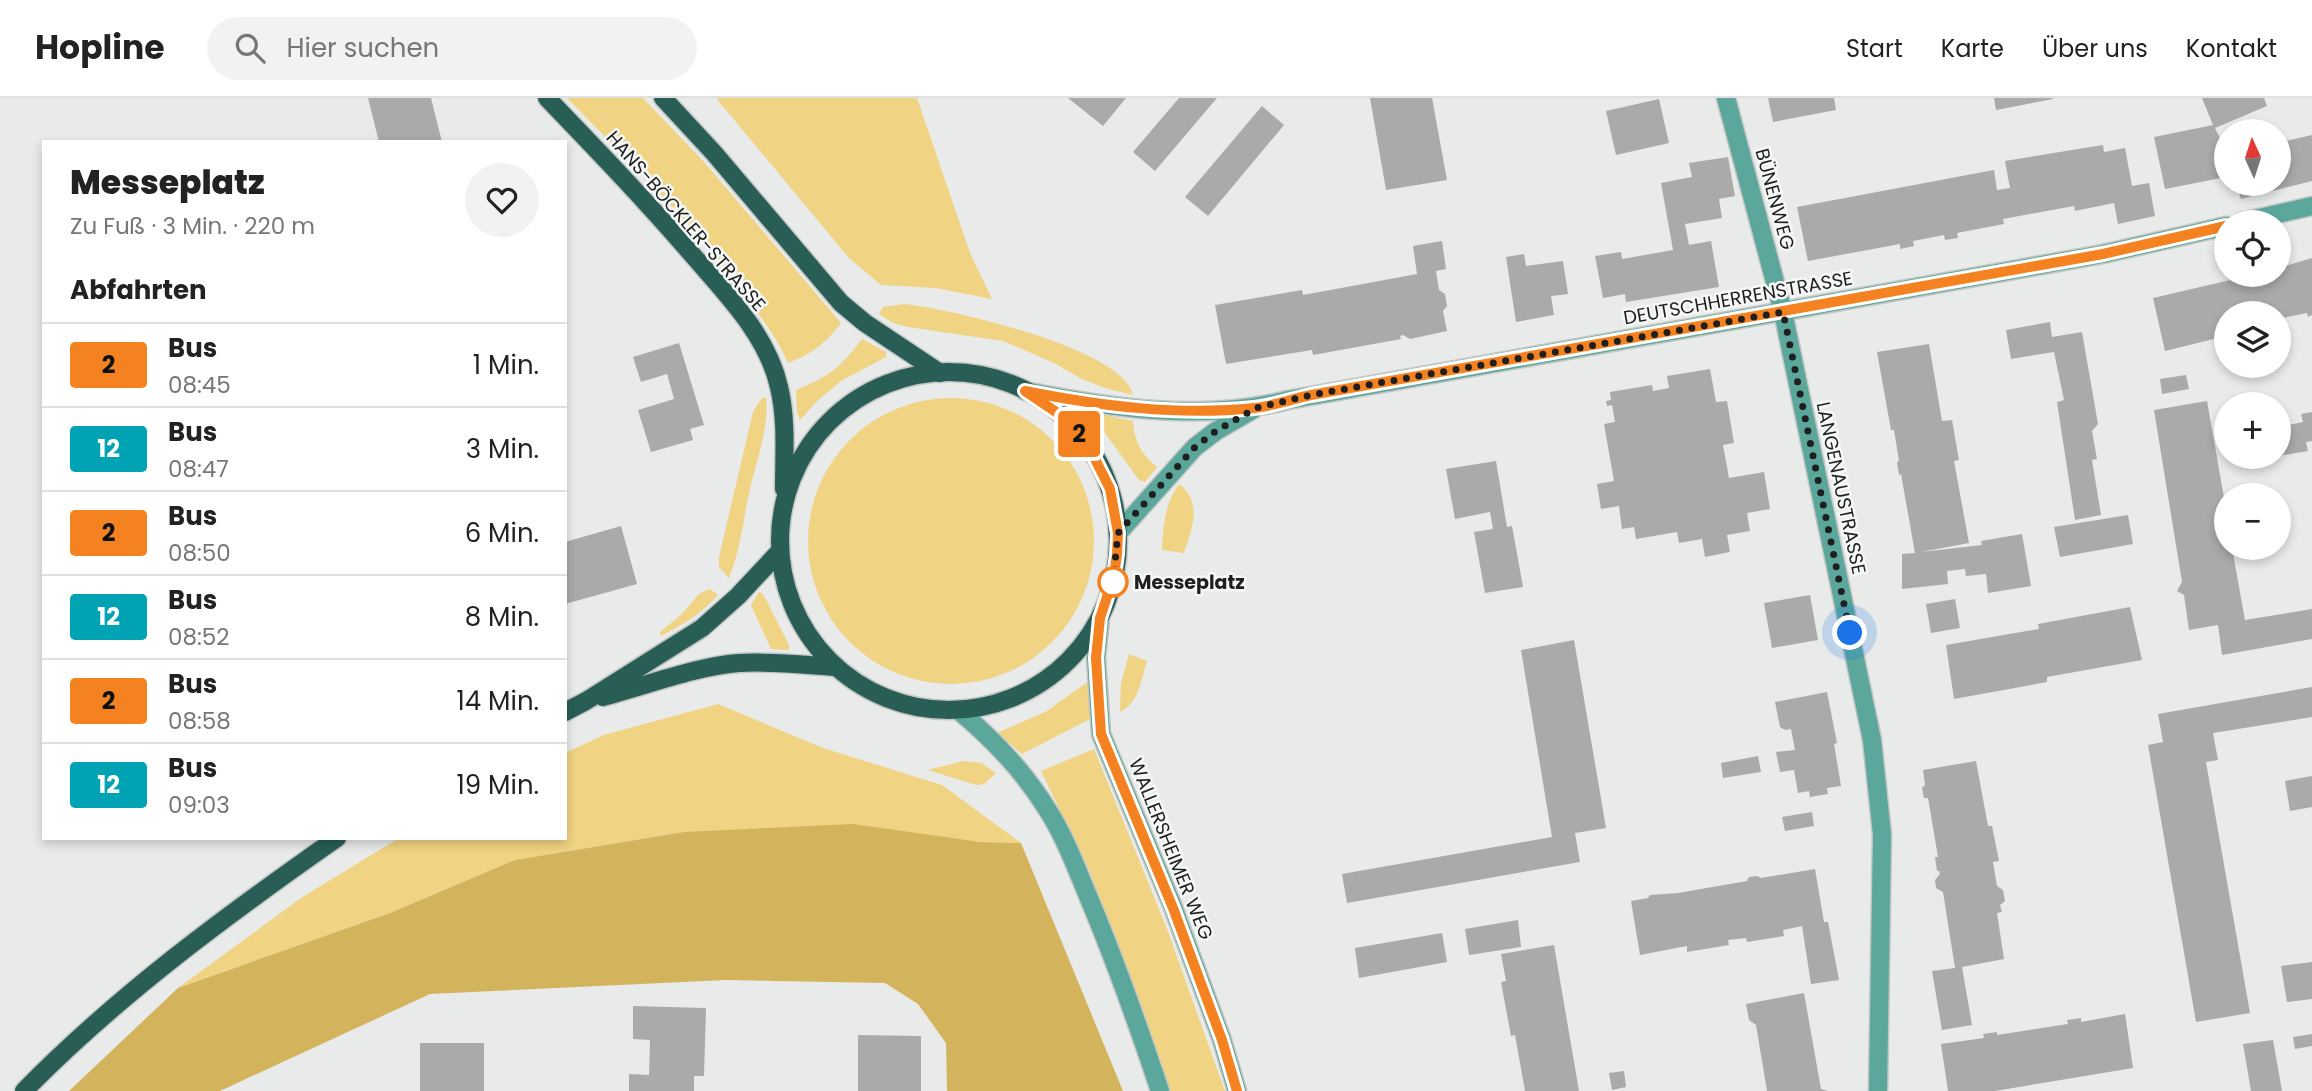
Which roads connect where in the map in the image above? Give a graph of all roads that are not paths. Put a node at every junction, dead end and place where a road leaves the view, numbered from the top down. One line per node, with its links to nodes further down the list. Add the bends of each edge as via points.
1 (547, 98): 11 (main road, HANS-BÖCKLER-STRASSE, via 643,198 763,343 779,387)
2 (663, 98): 8 (main road, via 841,303)
3 (1726, 98): 7 (street, BÜNENWEG)
4 (2312, 206): 5 (street)
5 (2291, 211)
6 (2214, 229): 7 (street, DEUTSCHHERRENSTRASSE, via 2103,254)
7 (1783, 312): 10 (street, DEUTSCHHERRENSTRASSE); 23 (street, LANGENAUSTRASSE, via 1872,740 1882,834)
8 (940, 373): 9 (main road, WALLERSHEIMER WEG, via 984,377); 11 (main road, WALLERSHEIMER WEG, via 896,381 839,413 804,456)
9 (1025, 391): 10 (street, DEUTSCHHERRENSTRASSE, via 1139,408); 12 (main road, WALLERSHEIMER WEG, via 1062,416 1090,449 1110,489)
10 (1256, 408): 12 (street, DEUTSCHHERRENSTRASSE, via 1195,447)
11 (784, 507): 13 (main road, WALLERSHEIMER WEG)
12 (1118, 533): 14 (main road, WALLERSHEIMER WEG, via 1114,576)
13 (780, 551): 15 (main road, WALLERSHEIMER WEG, via 797,615); 16 (main road, via 702,628)
14 (1100, 618): 17 (main road, WALLERSHEIMER WEG, via 1075,654 1042,682 1002,701); 22 (street, WALLERSHEIMER WEG, via 1096,658 1101,734 1173,908)
15 (836, 667): 16 (main road, via 737,663); 17 (main road, WALLERSHEIMER WEG, via 894,701)
16 (586, 701): 18 (main road)
17 (958, 710): 21 (street, via 992,738 1048,810 1114,959)
18 (567, 711)
19 (334, 840): 20 (main road, via 131,992)
20 (24, 1091)
21 (1160, 1091)
22 (1237, 1091)
23 (1878, 1091)

